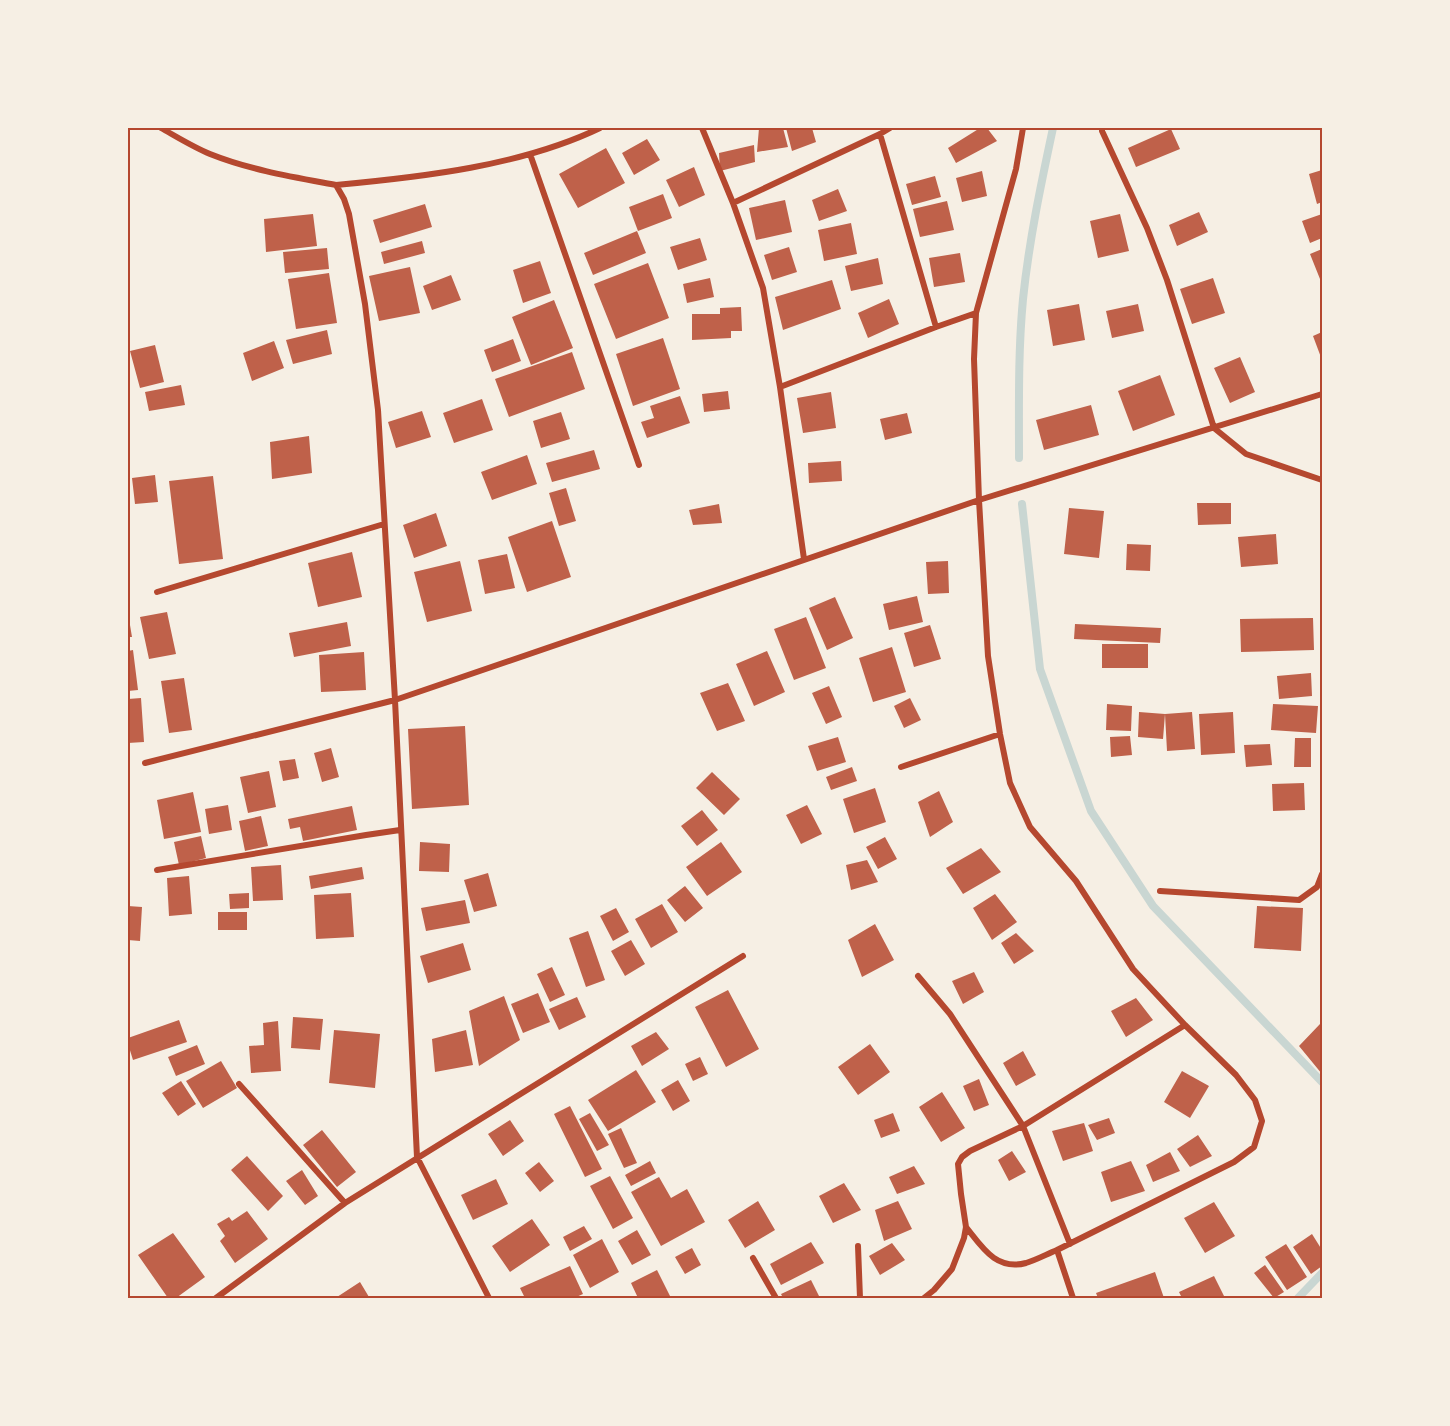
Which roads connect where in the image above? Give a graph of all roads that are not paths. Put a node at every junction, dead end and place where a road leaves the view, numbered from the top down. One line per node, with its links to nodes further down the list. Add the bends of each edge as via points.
1 (161, 128): 9 (street, via 236,164)
2 (600, 128): 8 (street)
3 (702, 128): 10 (street)
4 (890, 128): 7 (street)
5 (1023, 128): 11 (street, via 1016,169)
6 (1102, 128): 15 (street, via 1167,280)
7 (880, 134): 10 (street); 12 (street)
8 (530, 154): 9 (street, via 405,178); 16 (street)
9 (336, 186): 19 (street, via 349,213 365,304 378,410)
10 (733, 203): 13 (street, via 763,288)
11 (976, 313): 12 (street); 18 (street)
12 (936, 327): 13 (street)
13 (780, 387): 20 (street)
14 (1323, 394): 15 (street)
15 (1214, 428): 17 (street, via 1246,454); 18 (street)
16 (639, 465)
17 (1323, 480)
18 (979, 500): 20 (street); 23 (street, via 988,656)
19 (384, 524): 21 (street); 22 (street)
20 (804, 559): 22 (street)
21 (156, 592)
22 (395, 700): 24 (street); 26 (street)
23 (1000, 734): 25 (street); 32 (street, via 1010,783 1030,827 1076,881 1134,969)
24 (145, 763)
25 (901, 767)
26 (400, 830): 27 (street); 35 (street)
27 (157, 870)
28 (1323, 874): 29 (street, via 1317,887 1299,900)
29 (1160, 891)
30 (743, 956): 35 (street)
31 (918, 976): 34 (street, via 950,1014)
32 (1185, 1025): 34 (street); 38 (street, via 1256,1100 1263,1121 1254,1147 1234,1162)
33 (240, 1083): 36 (street)
34 (1023, 1126): 37 (street, via 970,1151 958,1164); 38 (street)
35 (417, 1157): 36 (street); 43 (street)
36 (345, 1203): 42 (street)
37 (966, 1227): 40 (street, via 985,1251 1001,1263 1024,1264); 46 (street, via 952,1269)
38 (1070, 1244): 40 (street)
39 (858, 1246): 45 (street)
40 (1057, 1250): 47 (street)
41 (753, 1258): 44 (street)
42 (216, 1299)
43 (489, 1299)
44 (776, 1299)
45 (860, 1299)
46 (924, 1299)
47 (1073, 1299)

